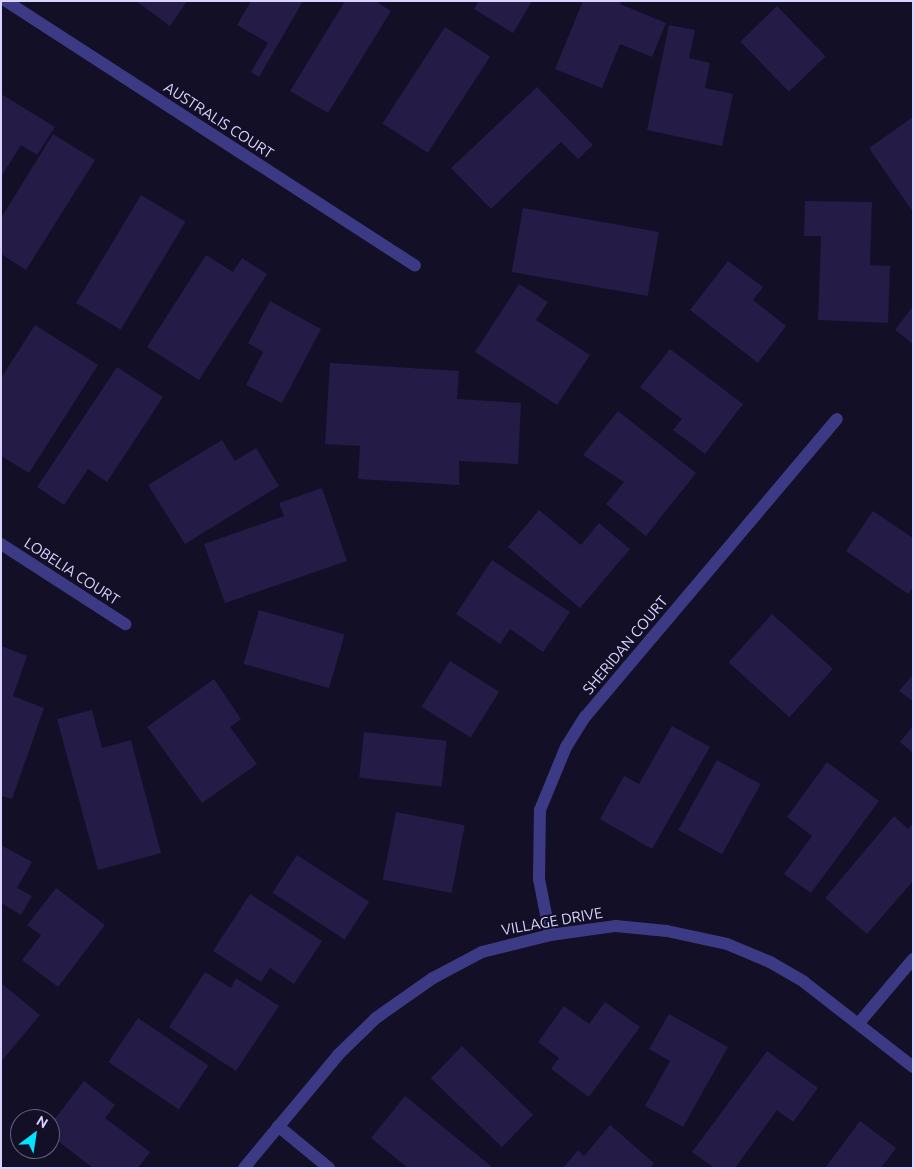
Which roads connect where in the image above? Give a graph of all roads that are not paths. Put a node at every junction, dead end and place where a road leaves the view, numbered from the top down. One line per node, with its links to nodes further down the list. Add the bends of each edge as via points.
1 (6, 1): 2 (street, AUSTRALIS COURT)
2 (415, 266)
3 (837, 419): 6 (street, SHERIDAN COURT, via 586,717 566,747 540,810 539,879)
4 (1, 544): 5 (street, LOBELIA COURT)
5 (125, 624)
6 (550, 935): 8 (street, VILLAGE DRIVE, via 616,926 667,931 727,944 798,978); 10 (street, VILLAGE DRIVE, via 482,952 433,978 376,1018 338,1055)
7 (913, 959): 8 (street)
8 (859, 1024): 9 (street, VILLAGE DRIVE)
9 (913, 1067)
10 (278, 1126): 11 (street, VILLAGE DRIVE); 12 (street)
11 (244, 1168)
12 (329, 1168)

